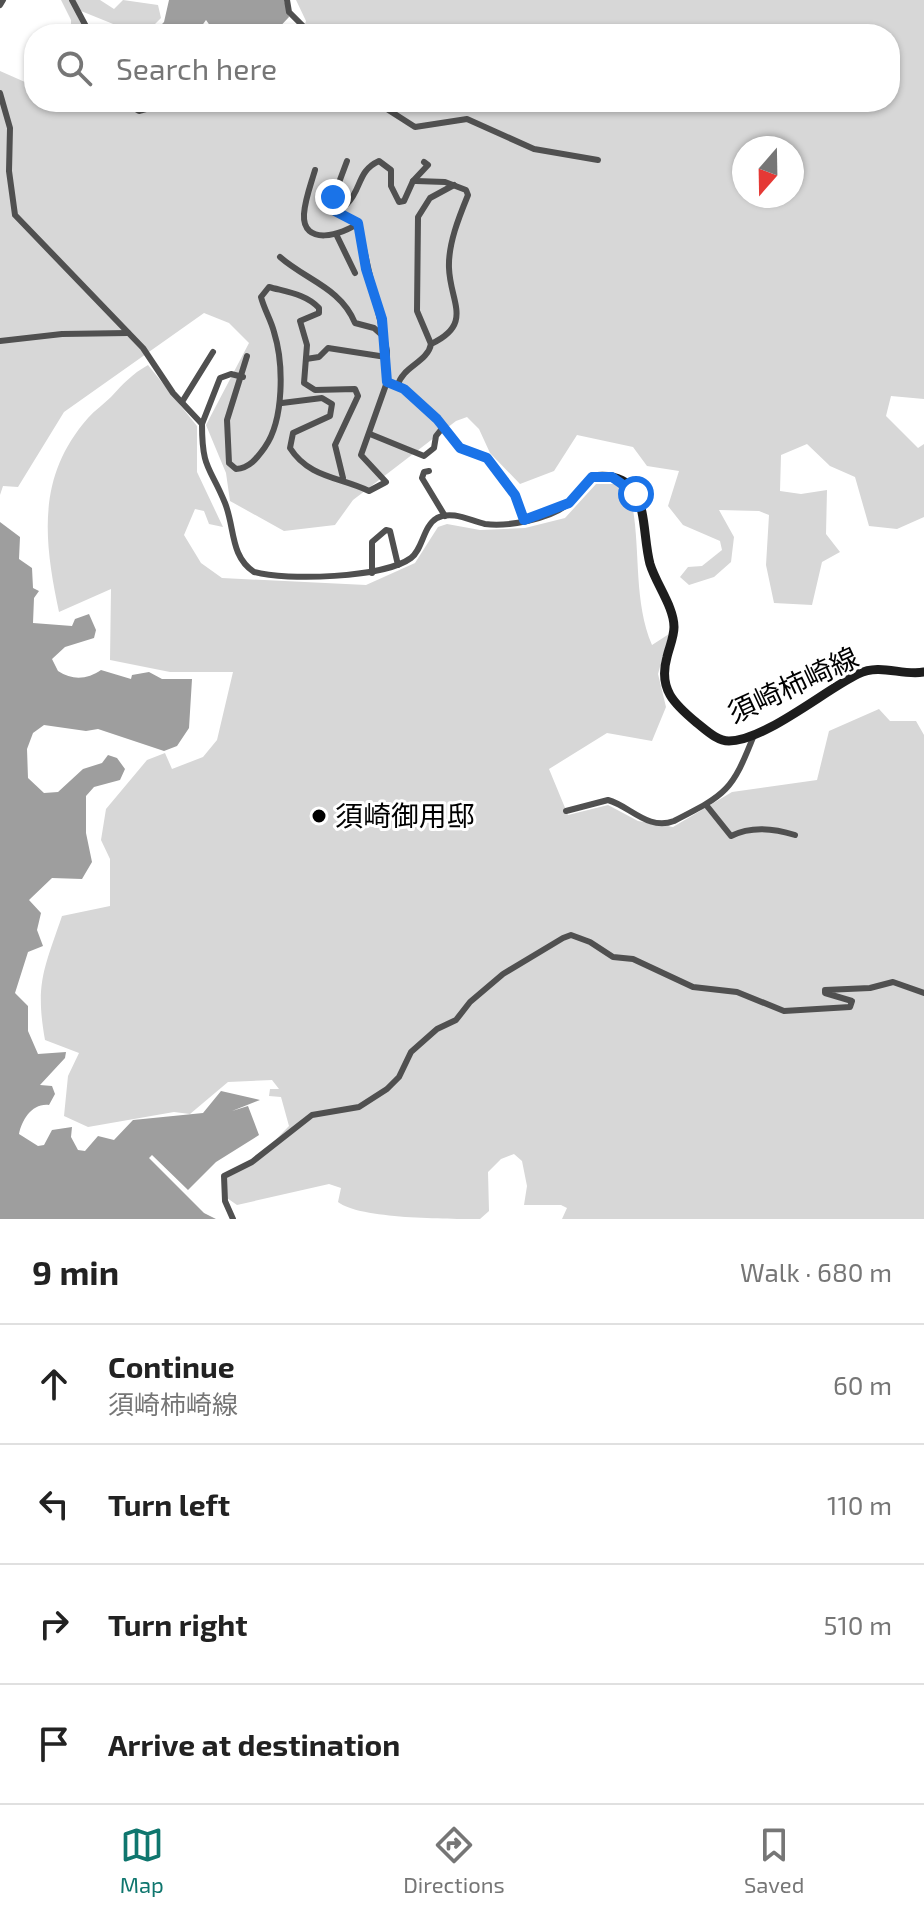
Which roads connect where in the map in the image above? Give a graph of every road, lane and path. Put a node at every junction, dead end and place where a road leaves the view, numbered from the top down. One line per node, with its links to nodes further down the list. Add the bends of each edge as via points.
1 (72, 0): 3 (street)
2 (287, 0): 4 (street, via 289,12)
3 (85, 24)
4 (301, 24)
5 (0, 93): 18 (street, via 10,128 15,215)
6 (392, 112): 7 (street, via 415,127 467,119 534,149)
7 (598, 160)
8 (347, 161): 13 (street)
9 (424, 162): 11 (street, via 428,165)
10 (315, 170): 15 (street, via 303,217 314,233)
11 (413, 181): 12 (street); 13 (street, via 399,202 391,170 379,161 362,172 347,204)
12 (454, 185): 21 (street, via 430,198 418,217 417,311); 21 (street, via 468,195 449,270 457,316 446,337)
13 (332, 201): 14 (street, via 335,211)
14 (358, 223): 15 (street); 19 (street)
15 (337, 236): 17 (street)
16 (280, 257): 19 (street, via 330,291 355,323)
17 (355, 273)
18 (128, 333): 20 (street); 29 (street)
19 (383, 336): 24 (street)
20 (0, 341)
21 (431, 344): 28 (street)
22 (213, 352): 29 (street)
23 (247, 356): 26 (street)
24 (386, 357): 25 (street, via 328,348 315,359); 27 (street)
25 (306, 359): 30 (street, via 300,321 319,313 319,308 306,297 269,287 261,297 274,332); 36 (street, via 308,387 347,387 358,396 335,445)
26 (243, 377): 30 (street, via 227,420 232,467 248,467 260,454 273,435); 31 (street, via 220,378)
27 (387, 382): 28 (street); 33 (street)
28 (398, 385): 32 (street)
29 (182, 402): 31 (street)
30 (282, 403): 36 (street, via 322,398 332,404 330,416 296,430 290,448 307,468)
31 (202, 424): 40 (street, via 203,461 225,503 238,555 246,566 264,575)
32 (444, 426): 33 (street, via 424,456); 38 (street, via 460,448 487,458 515,495)
33 (370, 434): 36 (street, via 361,455 386,482 369,491)
34 (429, 471): 37 (street, via 422,478)
35 (592, 477): 38 (street, via 569,503); 42 (main road, 須崎柿崎線, via 624,482 641,502 650,563 673,622 664,671 668,695 676,707 723,740)
36 (343, 478)
37 (445, 516): 38 (street, via 493,524); 39 (street, via 435,519 416,554)
38 (524, 520)
39 (398, 565): 40 (street); 40 (street, via 386,530 372,542)
40 (372, 573)
41 (924, 672): 42 (main road, 須崎柿崎線, via 884,668 860,673)
42 (754, 735): 43 (street, via 738,776)
43 (707, 806): 44 (street, via 667,824 608,800); 45 (street, via 731,836 745,829)
44 (566, 811)
45 (795, 835)
46 (924, 993): 47 (street, via 900,982 835,987 825,993 852,1004 784,1011 737,992 693,987 571,935 503,974 456,1020 437,1029 411,1052 387,1089 359,1107 312,1115 252,1162 224,1176 225,1201)
47 (233, 1219)

